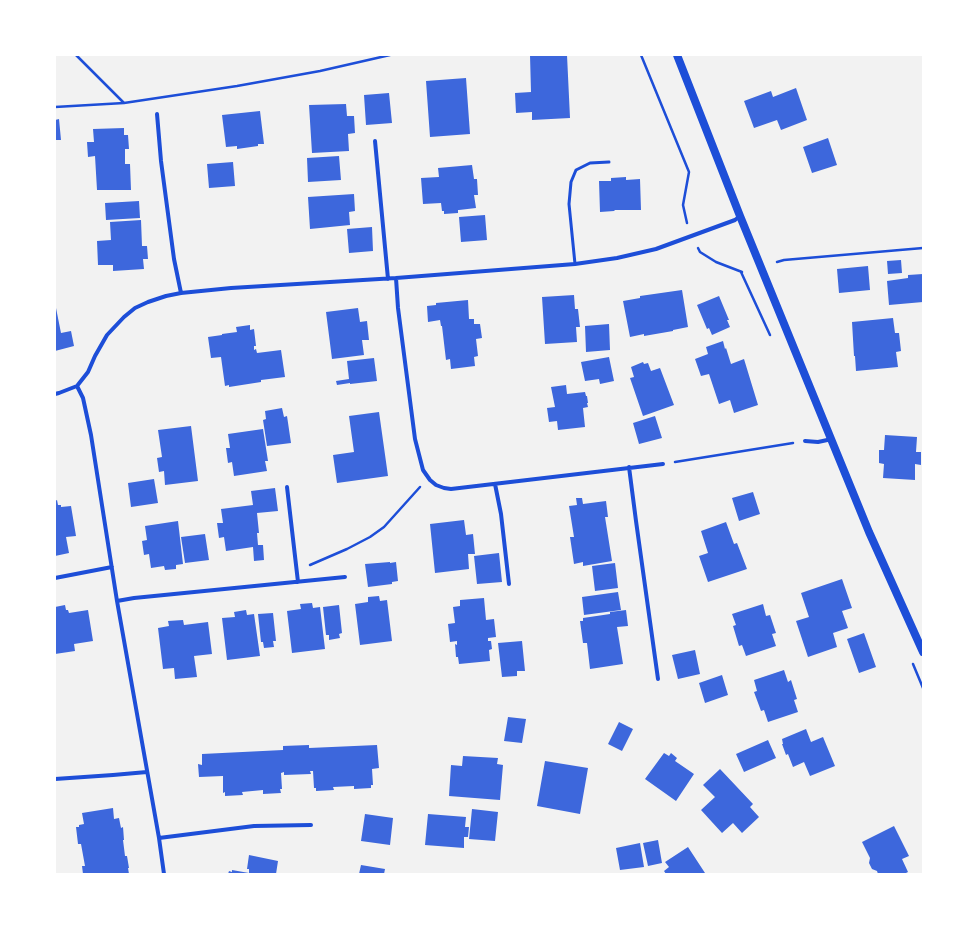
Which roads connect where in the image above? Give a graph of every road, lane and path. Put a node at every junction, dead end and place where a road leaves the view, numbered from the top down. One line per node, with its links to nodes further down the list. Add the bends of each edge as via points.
1 (76, 55): 5 (path)
2 (390, 55): 5 (path, via 305,74)
3 (641, 55): 11 (path, via 689,172 683,205)
4 (677, 55): 10 (main road)
5 (124, 103): 6 (path)
6 (55, 107)
7 (156, 114): 19 (street, via 174,259)
8 (376, 141): 18 (street)
9 (609, 162): 15 (lane, via 590,163 576,170 571,182 569,204)
10 (740, 216): 15 (street, via 656,249); 22 (main road)
11 (687, 223)
12 (697, 244): 16 (path, via 700,252 716,262 741,272)
13 (923, 248): 14 (path)
14 (777, 262)
15 (576, 264): 17 (street)
16 (747, 270)
17 (396, 278): 18 (street); 26 (street, via 415,438 422,470)
18 (388, 279): 19 (street)
19 (181, 293): 20 (street, via 148,302 124,317 107,335 88,372)
20 (77, 386): 21 (street); 29 (street, via 83,398 91,435)
21 (55, 394)
22 (832, 439): 23 (street); 36 (main road, via 869,532)
23 (805, 441): 24 (path)
24 (663, 464): 25 (street)
25 (629, 468): 27 (street); 37 (street)
26 (428, 478): 27 (street, via 436,485 451,489); 30 (path, via 384,527 370,537 312,564)
27 (495, 484): 34 (street)
28 (288, 487): 30 (street)
29 (112, 567): 32 (street); 35 (street)
30 (297, 568): 33 (street)
31 (345, 577): 33 (street)
32 (55, 578)
33 (298, 582): 35 (street)
34 (509, 584)
35 (117, 600): 38 (street)
36 (923, 652)
37 (658, 679)
38 (147, 772): 39 (street); 41 (street)
39 (55, 780)
40 (311, 824): 41 (street, via 254,826)
41 (159, 838): 42 (street)
42 (164, 874)

